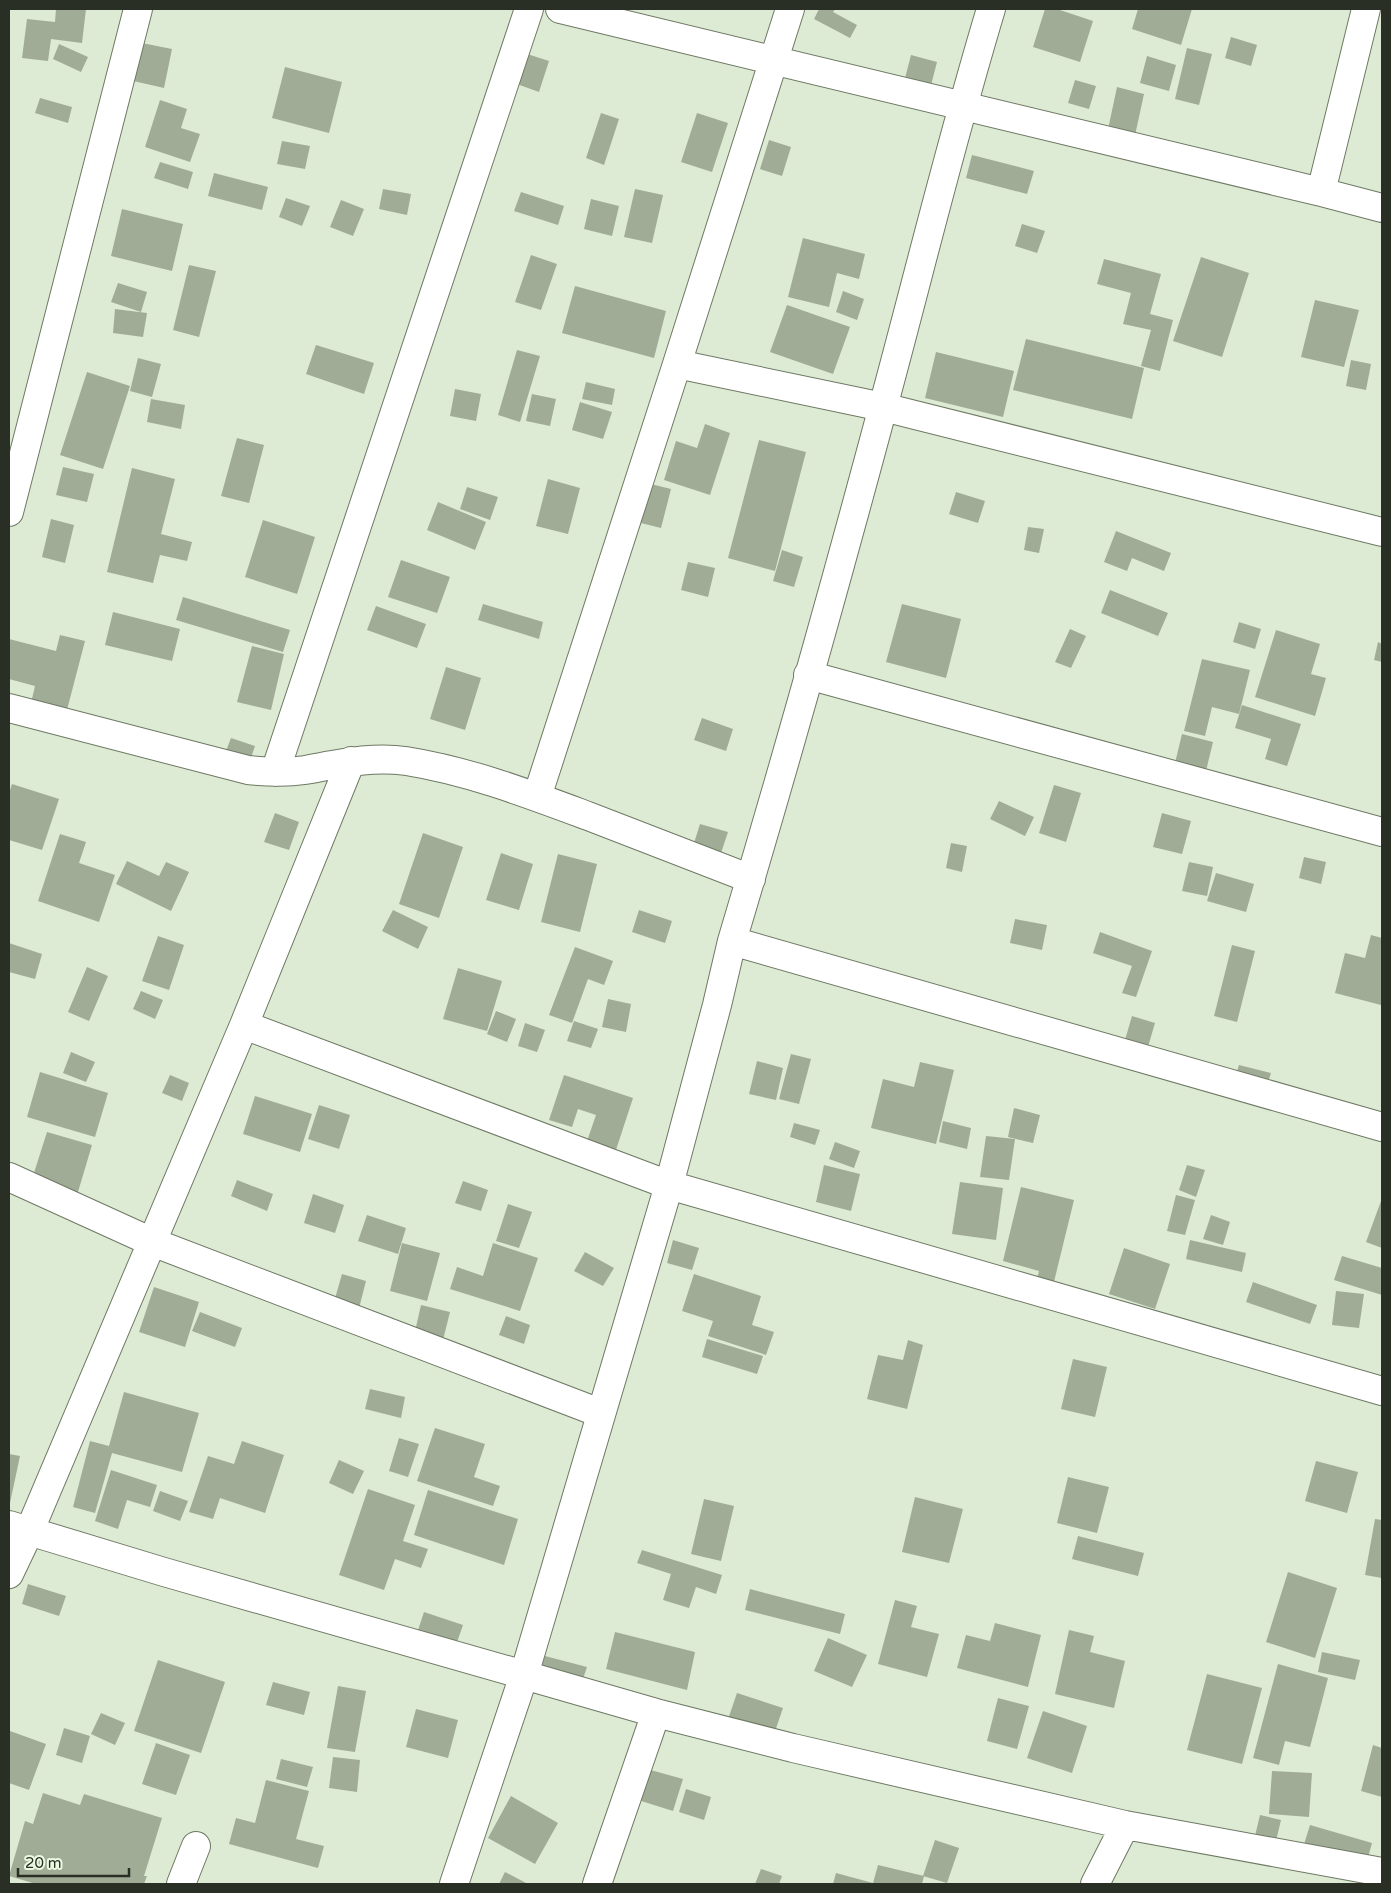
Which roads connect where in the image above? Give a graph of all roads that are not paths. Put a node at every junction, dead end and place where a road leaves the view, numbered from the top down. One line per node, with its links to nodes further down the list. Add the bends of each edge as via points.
1 (138, 9): 13 (street)
2 (529, 9): 18 (street)
3 (560, 9): 7 (street)
4 (790, 9): 7 (street)
5 (991, 9): 8 (street)
6 (1366, 9): 9 (street)
7 (772, 59): 8 (street); 11 (street)
8 (962, 105): 9 (street); 12 (street)
9 (1321, 192): 10 (street)
10 (1382, 208)
11 (677, 364): 12 (street); 19 (street)
12 (883, 407): 14 (street); 15 (street)
13 (9, 512)
14 (1382, 532)
15 (808, 675): 20 (street); 21 (street)
16 (9, 710): 18 (street, via 248,770)
17 (351, 761): 18 (street); 19 (street, via 405,761 461,773); 23 (street)
18 (275, 772)
19 (537, 797): 21 (street)
20 (1382, 832)
21 (751, 879): 22 (street)
22 (732, 941): 24 (street); 26 (street)
23 (244, 1025): 26 (street); 27 (street)
24 (1382, 1127)
25 (9, 1177): 27 (street)
26 (669, 1185): 28 (street); 29 (street)
27 (152, 1242): 29 (street); 30 (street)
28 (1382, 1391)
29 (600, 1413): 32 (street)
30 (19, 1528): 31 (street); 32 (street)
31 (9, 1574)
32 (524, 1675): 33 (street); 38 (street)
33 (656, 1713): 34 (street); 39 (street)
34 (1125, 1825): 36 (street); 40 (street)
35 (196, 1846): 37 (street)
36 (1382, 1872)
37 (181, 1884)
38 (454, 1884)
39 (597, 1884)
40 (1095, 1884)

